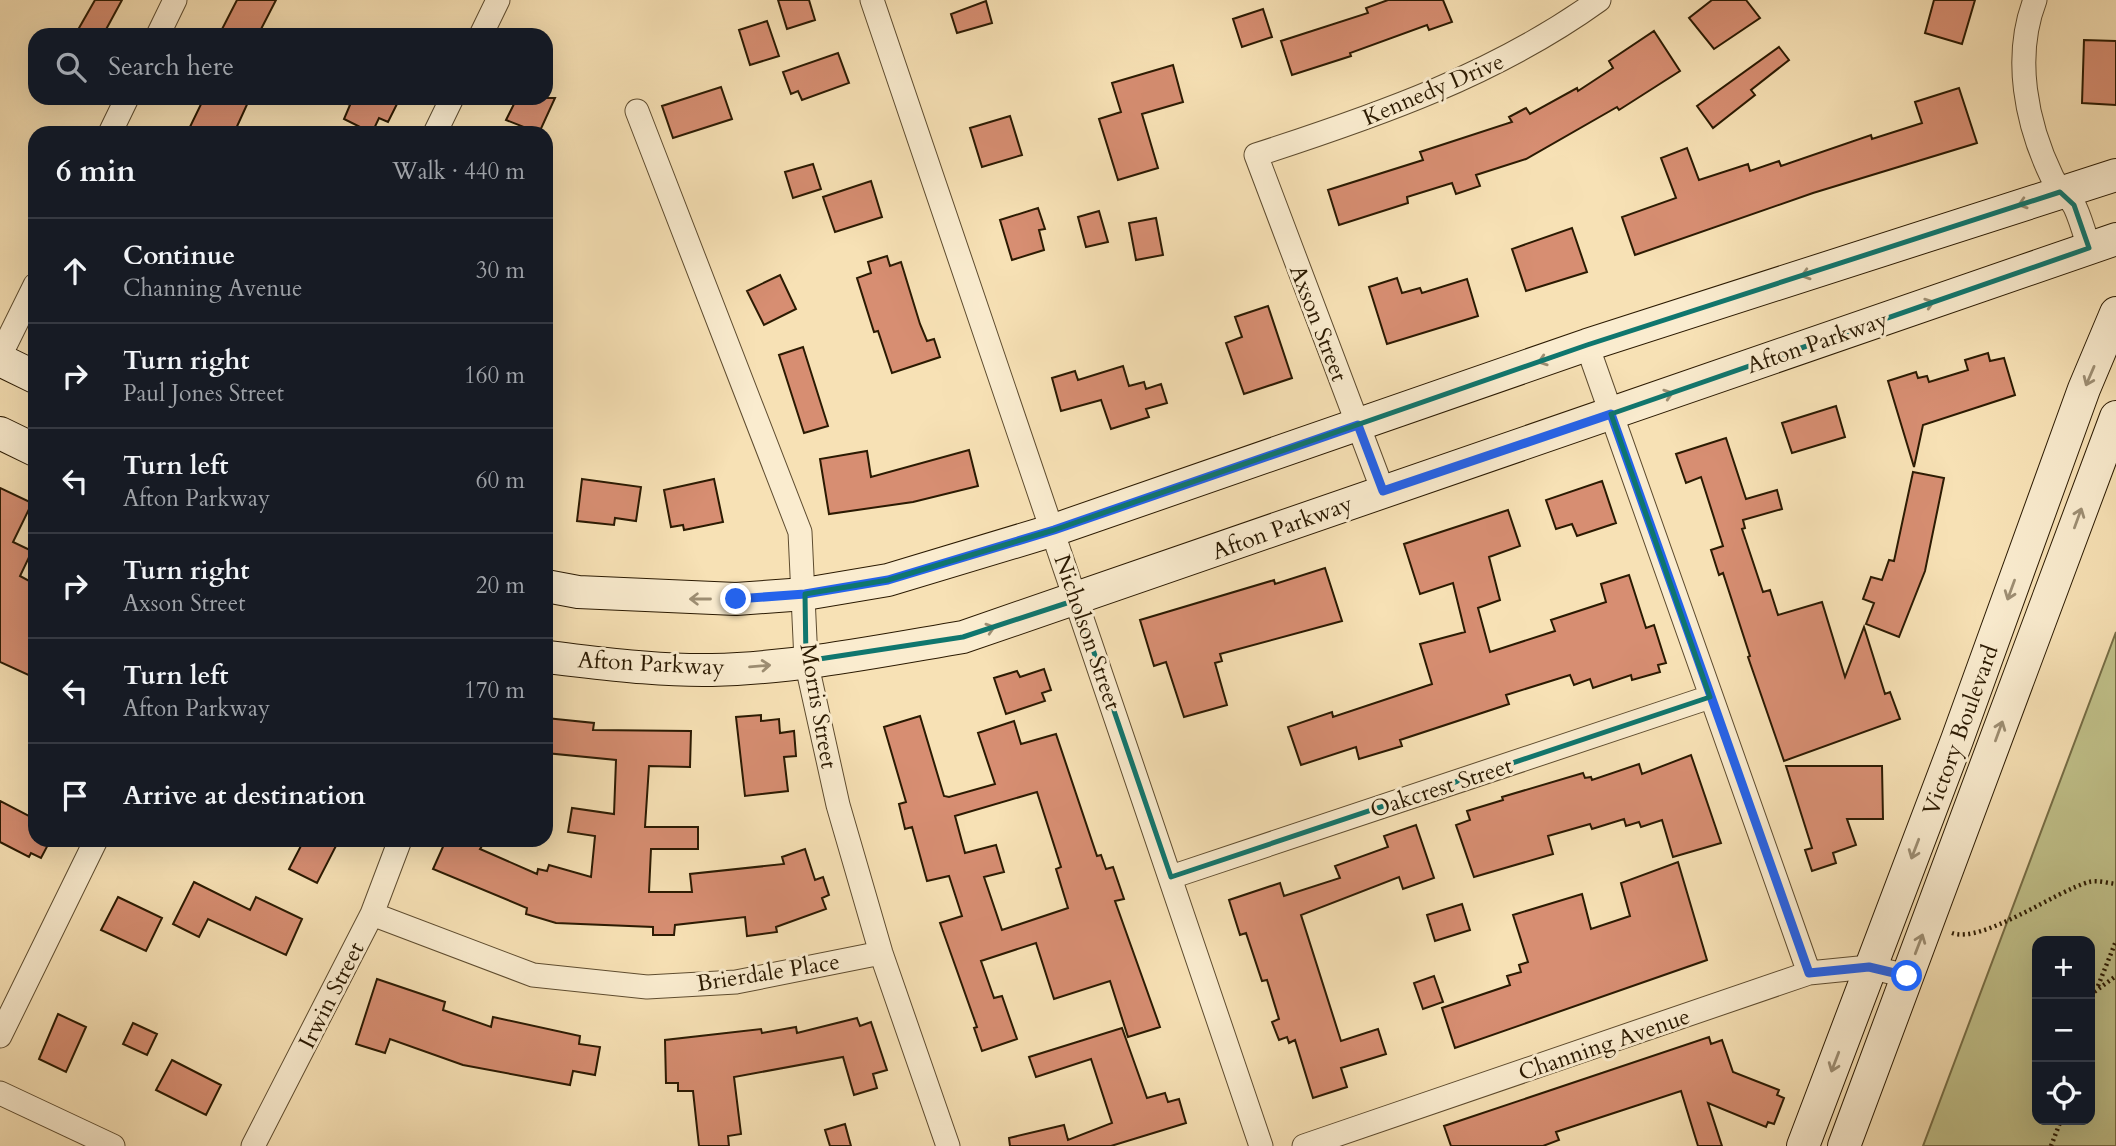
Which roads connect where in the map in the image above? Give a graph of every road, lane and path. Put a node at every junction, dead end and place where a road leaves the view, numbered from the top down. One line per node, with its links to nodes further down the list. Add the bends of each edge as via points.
1 (175, 0): 6 (street)
2 (498, 0): 7 (street)
3 (872, 0): 28 (street, Nicholson Street)
4 (1599, 0): 13 (street, Kennedy Drive, via 1496,64 1363,119)
5 (2035, 0): 15 (street, via 2027,21 2023,80)
6 (161, 28)
7 (484, 28)
8 (124, 105): 11 (street)
9 (449, 105): 12 (street)
10 (637, 111): 30 (street, Morris Street, via 800,532)
11 (113, 126)
12 (438, 126)
13 (1256, 155): 24 (street, Axson Street)
14 (2116, 174): 15 (street)
15 (2060, 192): 16 (street); 19 (street, one-way to 19)
16 (2103, 243): 22 (street, Afton Parkway, one-way to 16)
17 (28, 300): 20 (street)
18 (2116, 313): 43 (street, Victory Boulevard, one-way to 43)
19 (1587, 345): 22 (street); 24 (street, one-way to 24)
20 (0, 358): 21 (street)
21 (28, 373)
22 (1611, 414): 27 (street, Afton Parkway); 34 (street)
23 (2116, 417): 45 (street, Victory Boulevard, one-way to 23)
24 (1358, 425): 27 (street, Axson Street); 28 (street)
25 (0, 433): 26 (street)
26 (28, 447)
27 (1383, 491): 31 (street, Afton Parkway)
28 (1054, 530): 30 (street, via 888,580); 31 (street, Nicholson Street)
29 (553, 587): 30 (street, one-way to 29, via 670,599)
30 (805, 594): 33 (street, Morris Street)
31 (1076, 600): 33 (street, Afton Parkway, one-way to 31, via 963,637); 37 (street, Nicholson Street)
32 (553, 657): 33 (street, Afton Parkway, one-way to 33, via 712,670)
33 (806, 661): 42 (street, Morris Street, via 838,806)
34 (1710, 697): 37 (street, Oakcrest Street); 44 (street)
35 (93, 847): 49 (street)
36 (397, 847): 39 (street, Irwin Street)
37 (1171, 877): 55 (street, Nicholson Street)
38 (2116, 884): 40 (path, via 2091,881 2003,923 1960,936)
39 (372, 914): 42 (street, Brierdale Place, via 533,975 647,987 736,982); 53 (street, Irwin Street)
40 (1949, 932)
41 (2116, 941): 47 (path)
42 (881, 953): 54 (street, Morris Street)
43 (1869, 967): 44 (street, Channing Avenue); 45 (street, Channing Avenue); 57 (street, Victory Boulevard, one-way to 57)
44 (1809, 973): 56 (street, Channing Avenue)
45 (1907, 976): 58 (street, Victory Boulevard)
46 (2116, 976): 47 (path)
47 (2098, 985): 48 (path)
48 (2095, 989)
49 (0, 1036)
50 (0, 1093): 52 (street)
51 (2059, 1125): 59 (path)
52 (113, 1146)
53 (253, 1146)
54 (948, 1146)
55 (1261, 1146)
56 (1304, 1146)
57 (1802, 1146)
58 (1844, 1146)
59 (2051, 1146)

